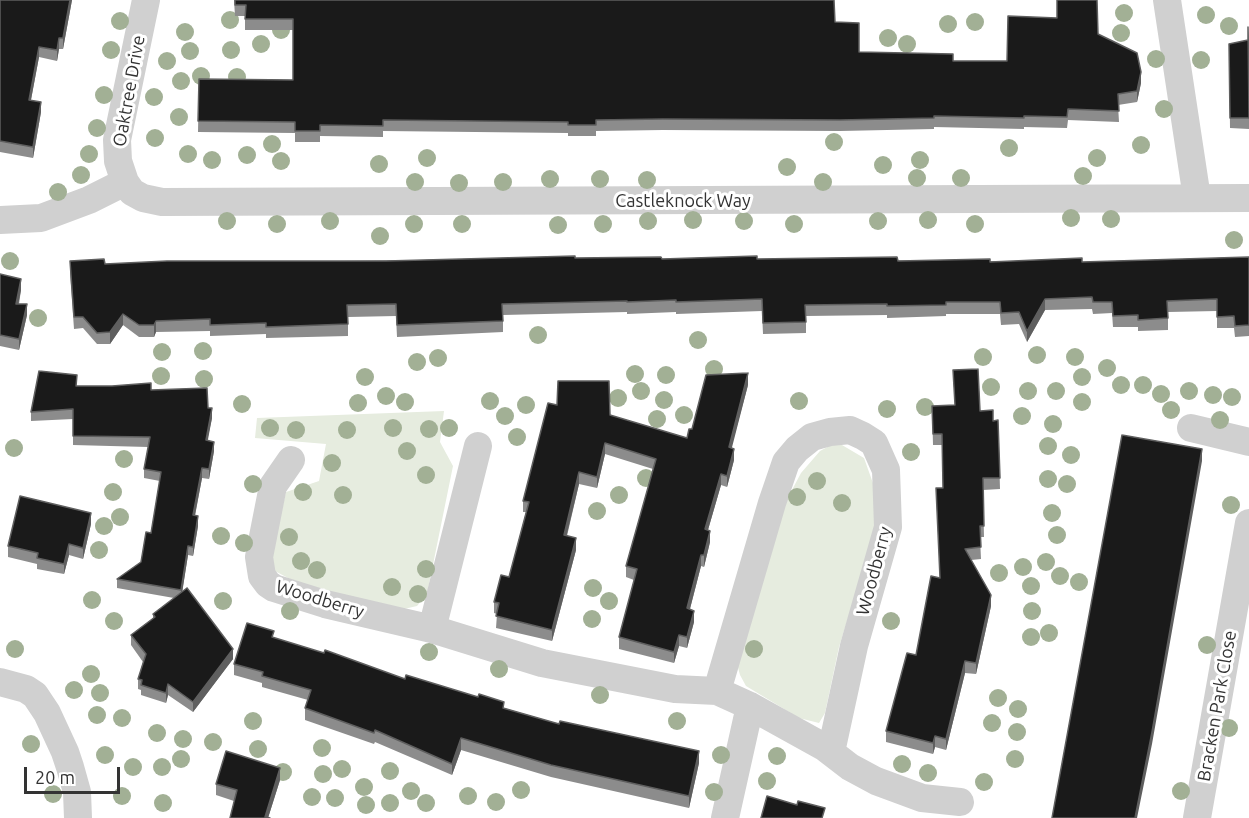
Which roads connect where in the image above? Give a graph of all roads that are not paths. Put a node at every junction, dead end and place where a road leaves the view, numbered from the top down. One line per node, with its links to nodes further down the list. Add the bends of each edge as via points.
1 (146, 0): 3 (street, Oaktree Drive, via 117,140)
2 (1167, 0): 4 (street)
3 (125, 182): 4 (street, Castleknock Way, via 137,195 162,202); 6 (street, via 41,218)
4 (1197, 198): 5 (street, Castleknock Way)
5 (1249, 198)
6 (0, 220)
7 (1191, 428): 8 (street)
8 (1249, 442)
9 (478, 446): 12 (street)
10 (291, 460): 12 (street, Woodberry, via 273,486 259,557 262,576 268,584 325,604)
11 (1249, 523): 20 (street, Bracken Park Close)
12 (432, 629): 14 (street, Woodberry, via 542,663 675,689)
13 (0, 682): 18 (street, via 26,689 47,713 70,767 77,792)
14 (717, 691): 15 (street, Woodberry); 16 (street, Woodberry, via 786,462 812,437 850,430 863,436 874,443 886,470 888,527 854,646)
15 (750, 706): 16 (street, Woodberry); 19 (street)
16 (831, 752): 17 (street, Woodberry, via 876,781 922,798)
17 (960, 802)
18 (78, 818)
19 (725, 818)
20 (1197, 818)

